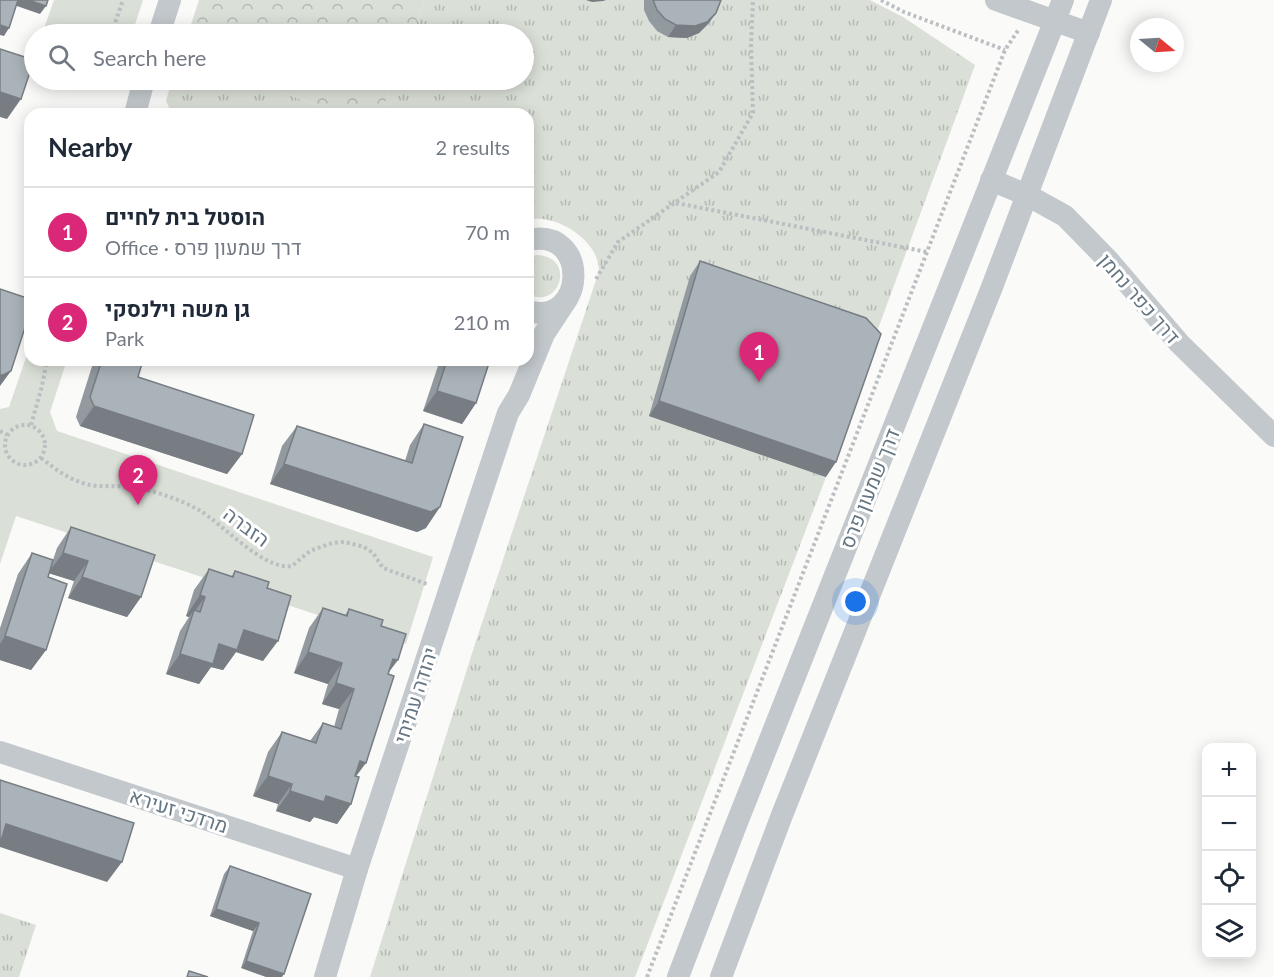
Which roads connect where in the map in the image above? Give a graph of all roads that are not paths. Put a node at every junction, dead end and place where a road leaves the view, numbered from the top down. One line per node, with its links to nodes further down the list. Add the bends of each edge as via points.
1 (170, 0): 6 (street)
2 (996, 0): 5 (street)
3 (1063, 0): 5 (street, דרך שמעון פרס)
4 (1101, 0): 7 (street, דרך שמעון פרס)
5 (1054, 21): 7 (street); 10 (street, דרך שמעון פרס)
6 (162, 24)
7 (1089, 33): 11 (street, דרך שמעון פרס)
8 (141, 90): 9 (street)
9 (137, 108)
10 (991, 180): 11 (street, דרך כפר נחמן); 23 (street, דרך שמעון פרס)
11 (1027, 195): 19 (street, דרך כפר נחמן, via 1065,216 1179,343); 24 (street, דרך שמעון פרס)
12 (534, 240): 13 (street, via 545,239 566,252 574,269)
13 (570, 293): 14 (street, via 557,307); 15 (street, יהודה עמיחי, via 544,334)
14 (534, 311)
15 (534, 358)
16 (513, 366): 18 (street, יהודה עמיחי)
17 (531, 366): 18 (street, יהודה עמיחי)
18 (508, 413): 21 (street, יהודה עמיחי)
19 (1274, 436)
20 (0, 752): 21 (street, מרדכי זעירא)
21 (357, 869): 22 (street, יהודה עמיחי)
22 (324, 977)
23 (678, 977)
24 (721, 977)

